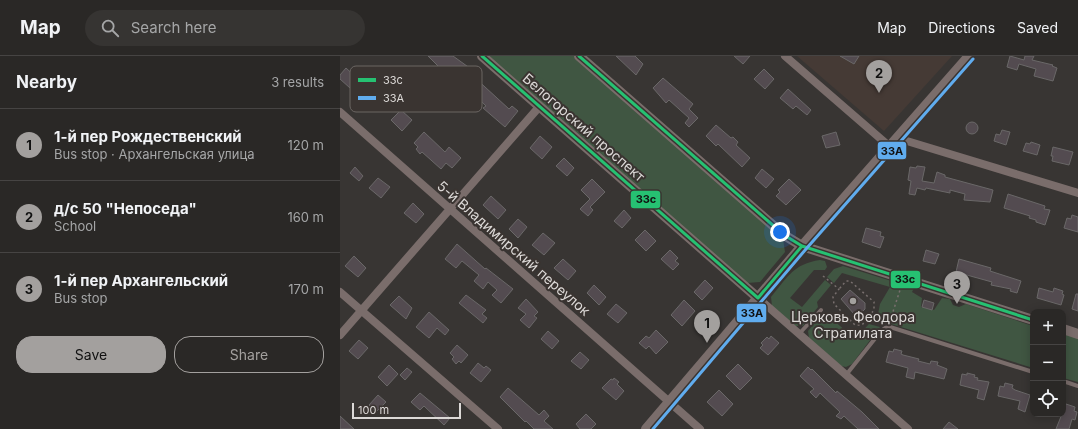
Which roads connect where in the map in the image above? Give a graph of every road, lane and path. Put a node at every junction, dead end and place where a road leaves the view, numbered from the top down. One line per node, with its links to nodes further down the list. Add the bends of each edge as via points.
1 (482, 56): 5 (street, Белогорский проспект)
2 (579, 56): 11 (street, via 784,235)
3 (785, 56): 8 (street)
4 (969, 56): 7 (street)
5 (539, 107): 10 (street); 16 (street, Белогорский проспект)
6 (340, 112): 10 (street, 5-й Владимирский переулок)
7 (897, 138): 8 (street); 9 (street)
8 (889, 146): 11 (street)
9 (1078, 193)
10 (451, 210): 18 (street); 29 (street, 5-й Владимирский переулок)
11 (802, 246): 13 (street); 16 (street)
12 (823, 276): 14 (path)
13 (903, 279): 19 (street); 20 (path)
14 (839, 289): 14 (path, via 833,297 834,304 855,325 862,325 874,310 874,302 850,281 846,281)
15 (340, 292): 18 (street)
16 (758, 298): 22 (street); 29 (street)
17 (821, 310): 22 (lane)
18 (362, 311): 24 (street); 30 (street)
19 (1030, 319)
20 (890, 327): 25 (lane); 26 (lane, via 881,331)
21 (1066, 330): 23 (street)
22 (799, 334): 26 (street)
23 (1078, 334)
24 (340, 335)
25 (1030, 371)
26 (846, 375): 33 (street)
27 (1066, 382): 28 (lane)
28 (1078, 386)
29 (670, 402): 31 (street); 32 (street, 5-й Владимирский переулок)
30 (498, 429)
31 (646, 429)
32 (700, 429)
33 (908, 429)

